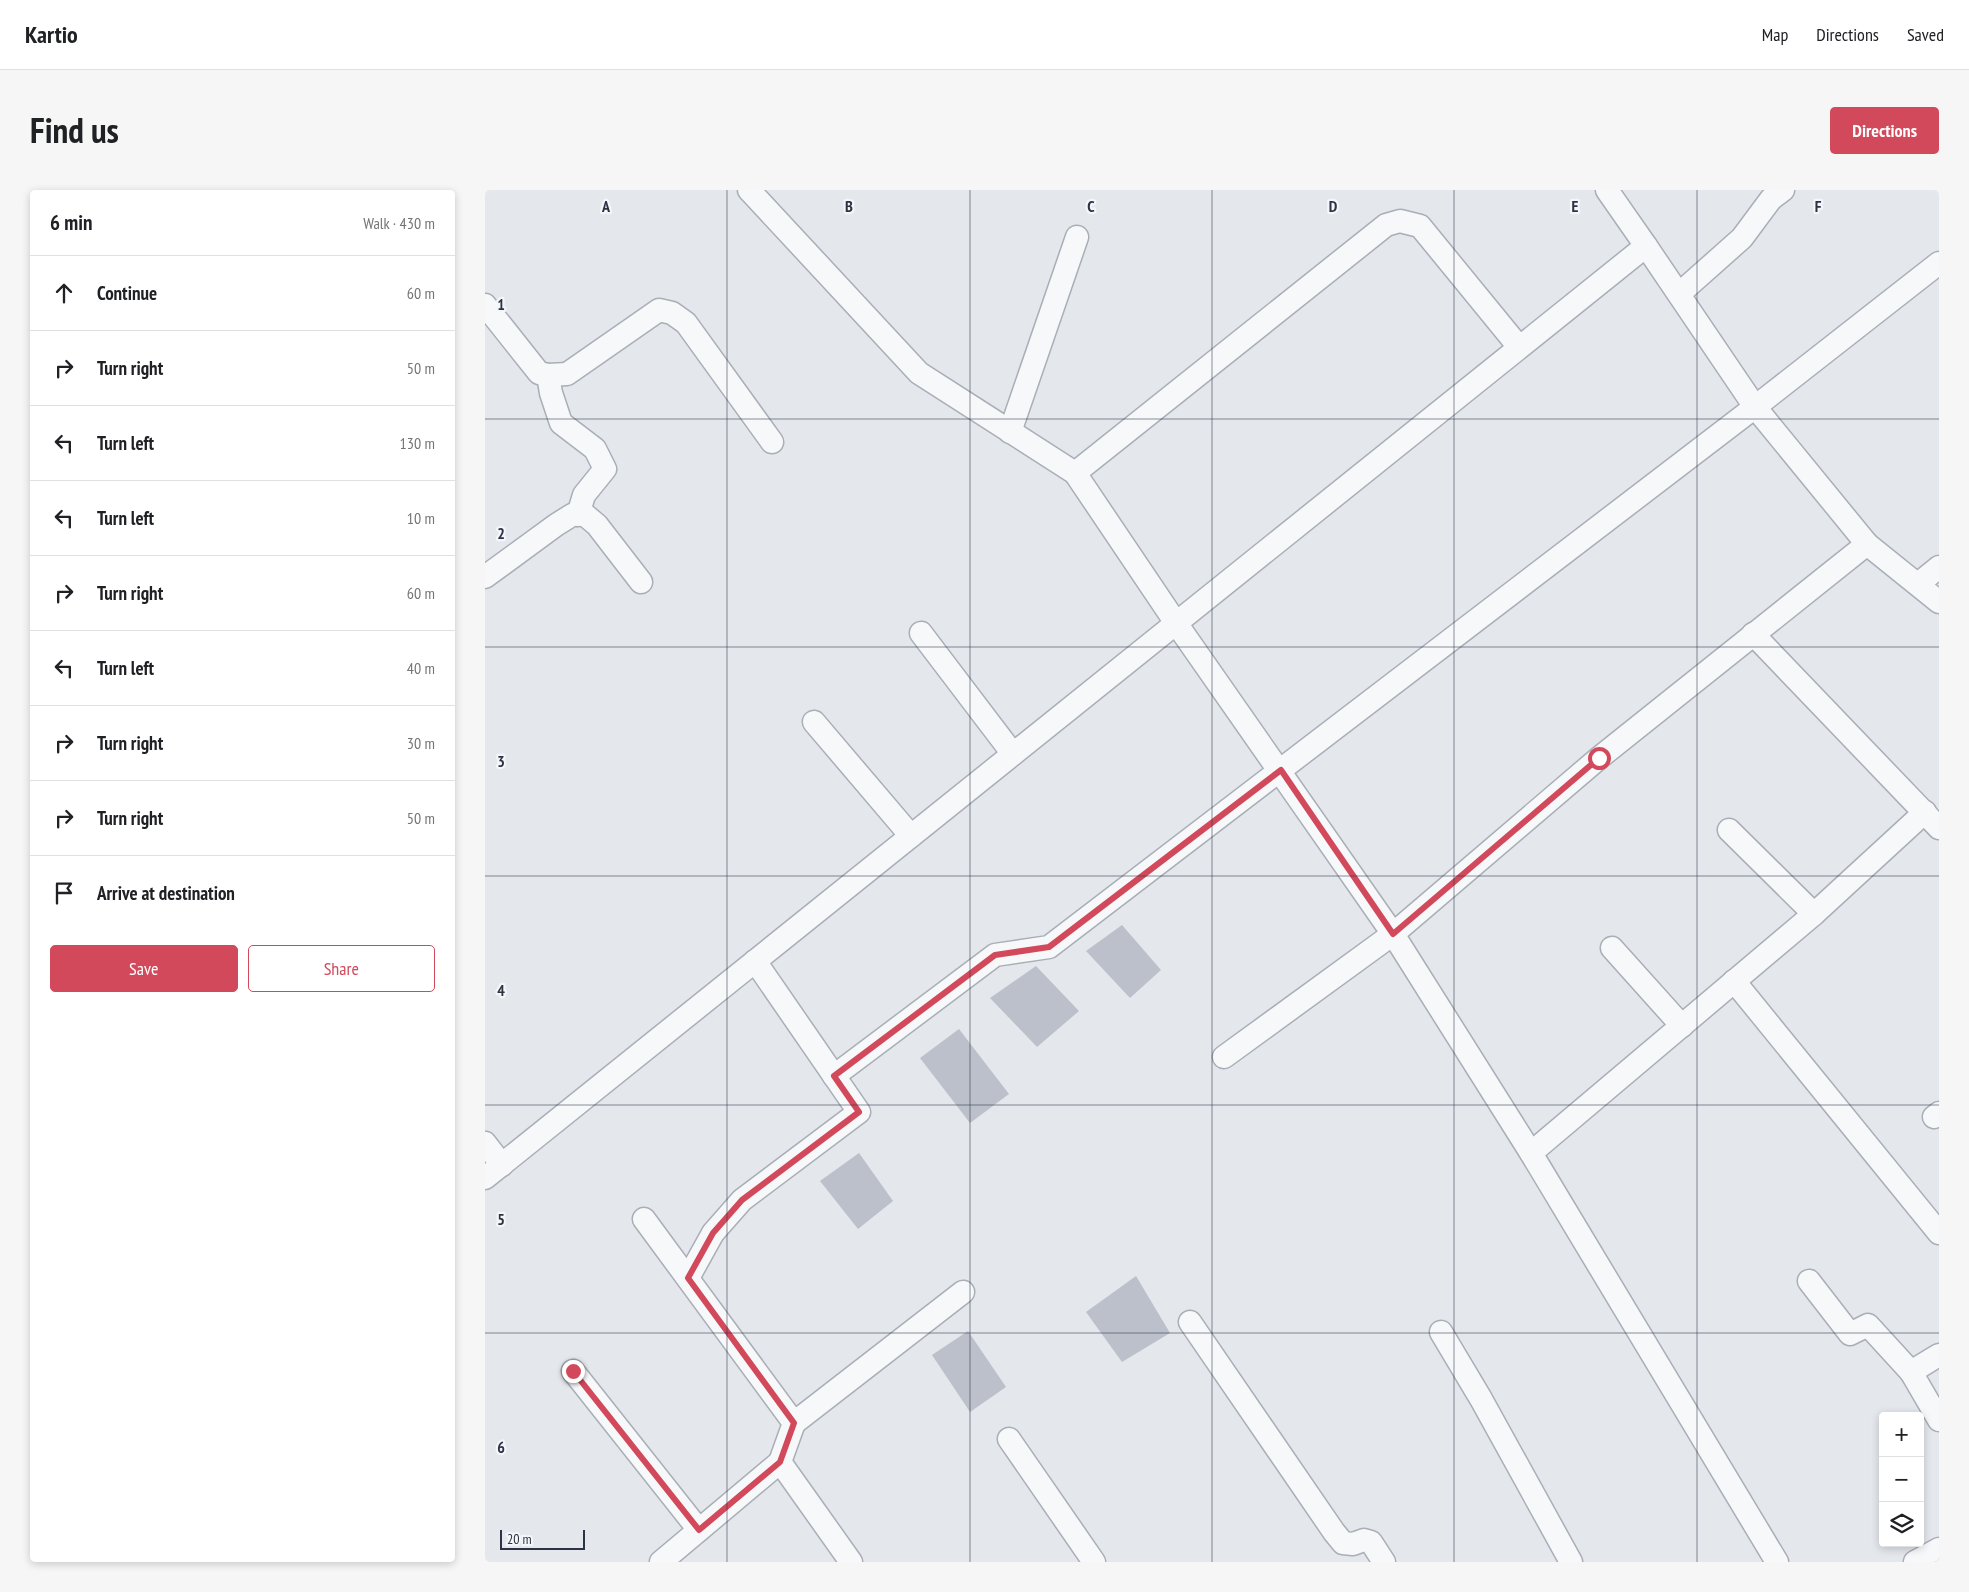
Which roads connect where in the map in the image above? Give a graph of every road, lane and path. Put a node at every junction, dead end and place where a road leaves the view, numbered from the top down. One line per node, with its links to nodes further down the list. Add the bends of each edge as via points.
1 (749, 190): 12 (street, via 919,373)
2 (1607, 190): 5 (street)
3 (1783, 190): 7 (street, via 1771,199 1742,238)
4 (1077, 237): 12 (street)
5 (1646, 246): 7 (street); 9 (street)
6 (1939, 264): 11 (street)
7 (1679, 294): 11 (street)
8 (485, 305): 10 (street, via 539,373)
9 (1519, 347): 14 (street, via 1420,226 1400,221 1386,225); 22 (street)
10 (548, 375): 13 (street, via 567,374 659,310 672,313 686,323 704,345); 15 (street, via 561,423 595,449 605,469 584,495)
11 (1755, 407): 16 (street); 27 (street)
12 (1010, 432): 14 (street)
13 (772, 442)
14 (1075, 473): 22 (street)
15 (578, 515): 18 (street, via 556,525); 19 (street, via 584,514 597,524)
16 (1867, 544): 20 (street); 24 (street)
17 (1939, 566): 20 (street)
18 (485, 577)
19 (641, 582)
20 (1919, 584): 21 (street)
21 (1939, 602)
22 (1176, 623): 26 (street); 27 (street)
23 (921, 634): 26 (street)
24 (1753, 634): 28 (street); 32 (street, via 1599,758)
25 (814, 722): 30 (street)
26 (1013, 754): 30 (street)
27 (1281, 770): 32 (street); 38 (street, via 1049,947 995,955)
28 (1932, 820): 31 (street)
29 (1729, 830): 31 (street)
30 (911, 836): 34 (street)
31 (1814, 914): 35 (street)
32 (1393, 934): 37 (street); 40 (street)
33 (1612, 948): 36 (street)
34 (755, 961): 38 (street); 41 (street)
35 (1734, 980): 36 (street); 43 (street)
36 (1681, 1026): 40 (street)
37 (1224, 1057)
38 (834, 1076): 44 (street, via 859,1112 742,1200 713,1233)
39 (485, 1143): 41 (street)
40 (1531, 1153): 63 (street)
41 (493, 1171)
42 (644, 1218): 44 (street)
43 (1939, 1233)
44 (688, 1278): 53 (street)
45 (1809, 1281): 51 (street, via 1850,1334 1868,1325)
46 (963, 1292): 53 (street)
47 (1190, 1322): 61 (street, via 1333,1532 1343,1543 1371,1542)
48 (1441, 1332): 62 (street)
49 (1939, 1354): 51 (street)
50 (573, 1371): 56 (street)
51 (1911, 1372): 52 (street)
52 (1939, 1420)
53 (794, 1423): 55 (street)
54 (1009, 1439): 60 (street)
55 (780, 1462): 56 (street); 59 (street)
56 (699, 1530): 58 (street)
57 (1939, 1549): 64 (street)
58 (661, 1562)
59 (851, 1562)
60 (1094, 1562)
61 (1384, 1562)
62 (1571, 1562)
63 (1777, 1562)
64 (1915, 1562)

